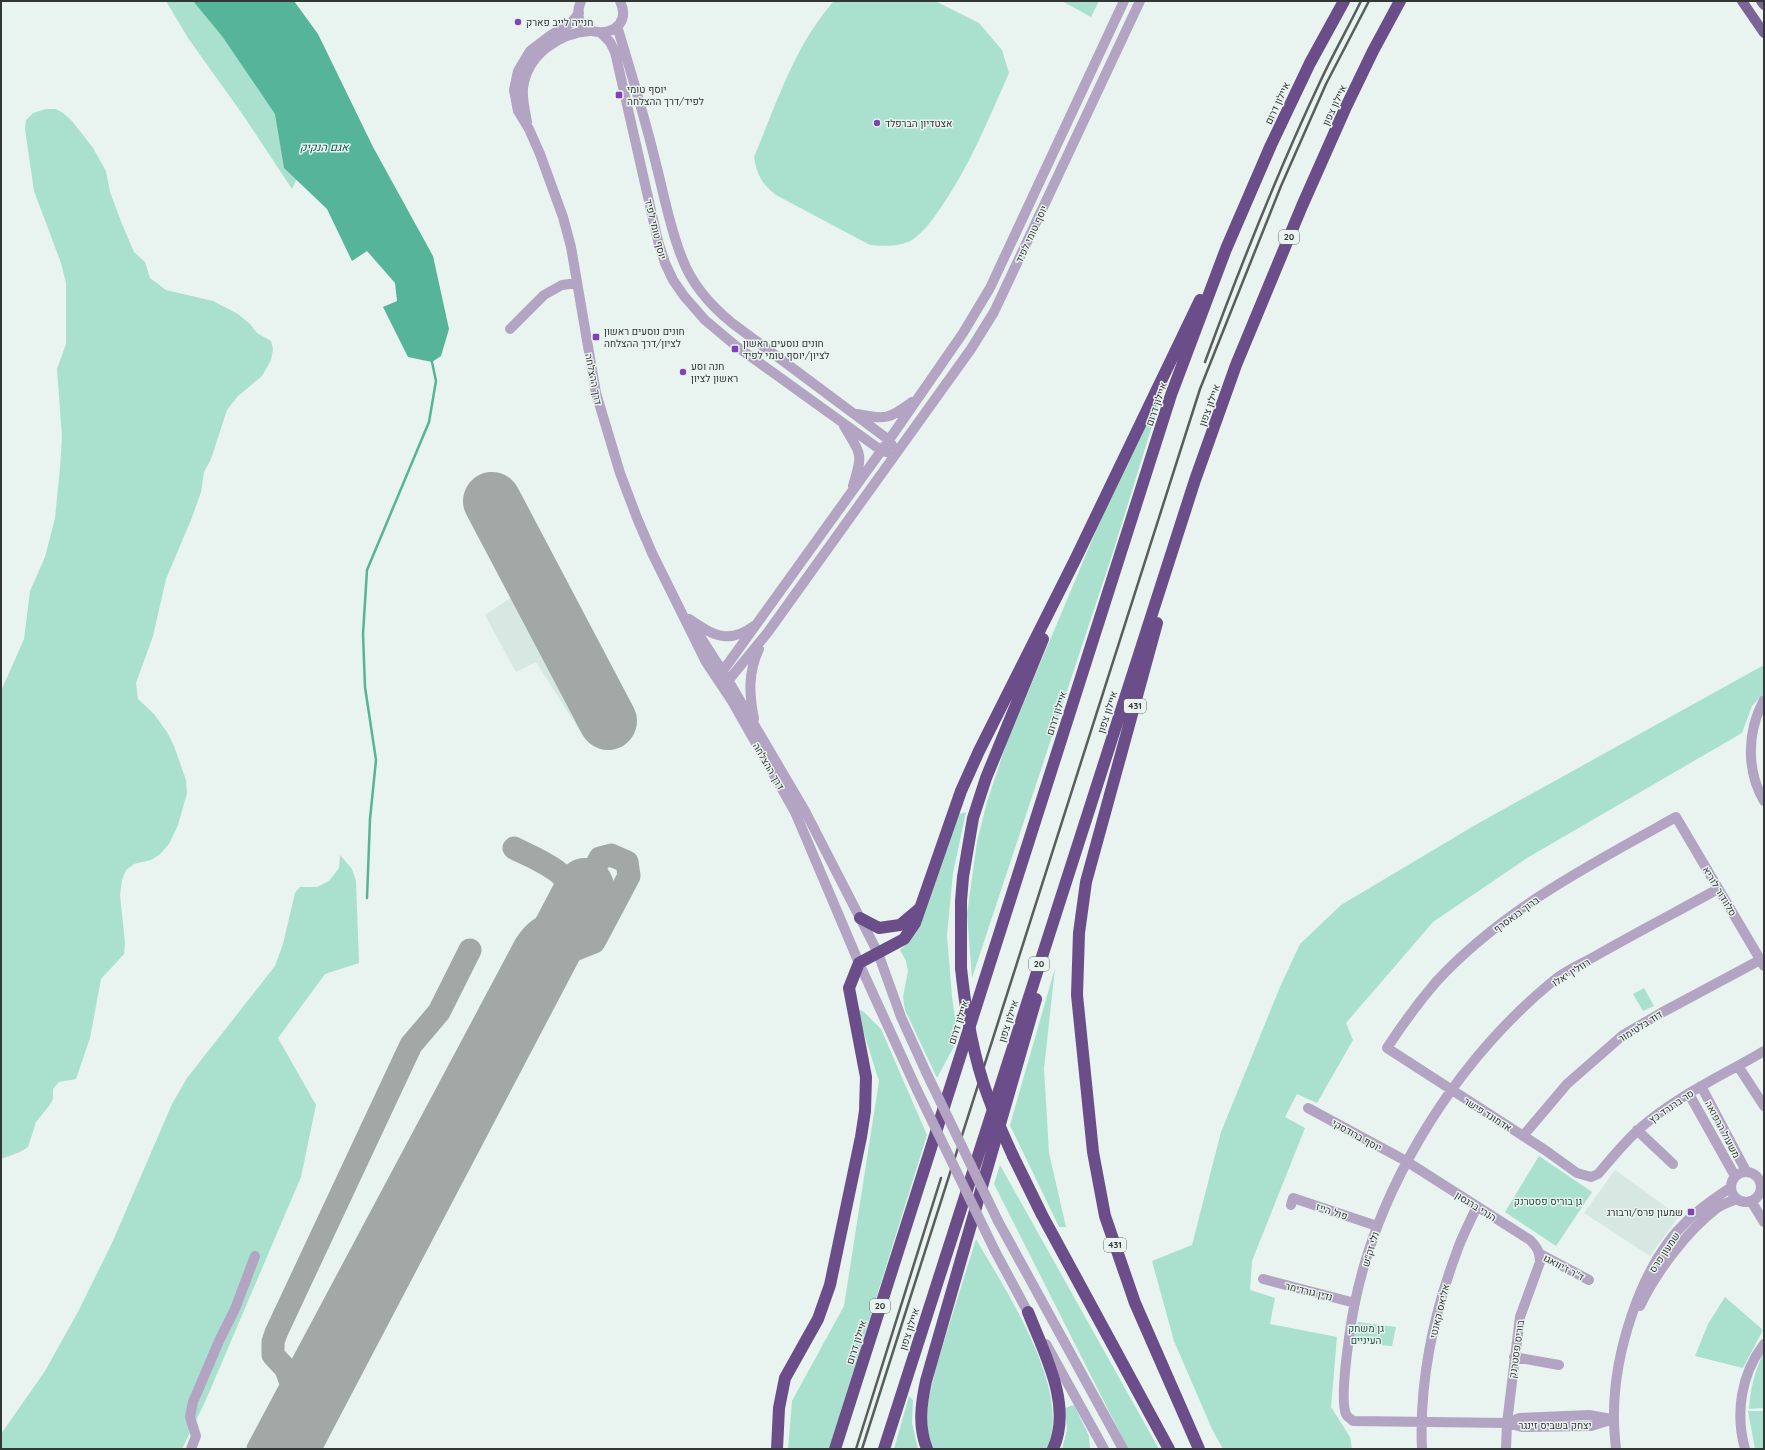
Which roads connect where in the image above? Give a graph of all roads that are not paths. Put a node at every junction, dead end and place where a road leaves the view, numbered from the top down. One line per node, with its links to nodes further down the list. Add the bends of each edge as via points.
1 (581, 1): 10 (street)
2 (620, 1): 11 (street, via 623,12)
3 (1124, 1): 19 (street, יוסף טומי לפיד, via 990,288 963,333)
4 (1140, 1): 24 (street, יוסף טומי לפיד, via 994,312)
5 (1344, 1): 16 (highway, איילון דרום / 20, via 1277,131)
6 (1400, 1): 25 (highway, איילון צפון / 20, via 1349,101 1302,206 1236,365)
7 (1742, 1): 14 (main road)
8 (1761, 1): 9 (main road)
9 (1764, 5)
10 (579, 12): 12 (street, via 582,23); 15 (street, דרך ההצלחה, via 571,23 530,51 518,71 514,98 518,111)
11 (617, 26): 13 (street); 20 (street, יוסף טומי לפיד, via 642,107 674,235 682,259 696,286 715,309 732,323)
12 (590, 30): 13 (street); 15 (street, דרך ההצלחה, via 565,36 554,42 537,57 530,68 523,89)
13 (601, 33): 21 (street, יוסף טומי לפיד, via 615,52 658,240 673,280 694,308 723,335)
14 (1764, 33)
15 (529, 129): 17 (street, דרך ההצלחה, via 563,217)
16 (1226, 249): 27 (highway); 83 (highway, איילון דרום / 20, via 1171,395 1147,468)
17 (577, 283): 18 (street, via 562,285 544,295); 28 (street, דרך ההצלחה, via 602,418 634,512)
18 (510, 329)
19 (918, 397): 20 (street, via 894,415 884,418); 22 (street, יוסף טומי לפיד)
20 (854, 414): 22 (street, יוסף טומי לפיד)
21 (842, 422): 23 (street, יוסף טומי לפיד); 26 (street, via 860,454)
22 (889, 440): 23 (street, יוסף טומי לפיד); 24 (street, יוסף טומי לפיד)
23 (882, 450): 24 (street, יוסף טומי לפיד); 26 (street)
24 (897, 453): 31 (street)
25 (1195, 480): 40 (highway, איילון צפון / 20); 90 (highway, 431, via 1086,882 1079,933 1077,995 1093,1152 1106,1216 1135,1303)
26 (850, 495): 30 (street)
27 (1075, 560): 38 (highway, via 964,784); 89 (highway, bridge, via 983,785 973,818 962,883 961,968 971,1034 983,1082 1013,1156)
28 (664, 576): 29 (street, דרך ההצלחה); 32 (street, דרך ההצלחה, via 706,662)
29 (689, 619): 30 (street, via 708,632 728,638 746,632); 32 (street, דרך ההצלחה)
30 (762, 620): 32 (street)
31 (768, 632): 32 (street); 34 (street, via 751,670 749,688)
32 (723, 680): 34 (street, דרך ההצלחה); 42 (street, דרך ההצלחה, via 795,812)
33 (1764, 700): 35 (street, via 1752,730 1751,752 1754,776)
34 (756, 728): 39 (street, דרך ההצלחה, via 805,811)
35 (1764, 801)
36 (1676, 817): 37 (street, סלוודור לוריא); 44 (street, ברוך בנאסרף, via 1579,871 1498,926 1437,981 1414,1008)
37 (1718, 889): 43 (street, סלוודור לוריא); 48 (street, רוזלין יאלו, via 1555,980 1521,1010 1486,1047)
38 (920, 908): 39 (highway, via 900,925 879,928); 41 (highway, via 915,923 904,939)
39 (860, 918): 41 (street, דרך ההצלחה)
40 (1054, 918): 84 (highway, איילון צפון / 20); 85 (highway, via 1044,971 926,1381 920,1417)
41 (878, 953): 42 (highway); 88 (street, דרך ההצלחה, bridge, via 901,1017 998,1221)
42 (858, 963): 72 (street, דרך ההצלחה, bridge, via 995,1251); 82 (highway, via 849,988 866,1077 861,1137 830,1285 818,1320 785,1378 778,1408)
43 (1762, 963): 53 (street, דוד בלטימור, via 1660,1013 1623,1035 1567,1084)
44 (1387, 1048): 48 (street, אדמונד פישר)
45 (1764, 1051): 46 (street, סר ברנרד כץ)
46 (1738, 1066): 47 (street, סר ברנרד כץ); 50 (street)
47 (1701, 1086): 49 (street, סר ברנרד כץ); 57 (street, משעול הרפואה)
48 (1452, 1091): 53 (street, אדמונד פישר); 54 (street, נלי זק"ש)
49 (1689, 1094): 52 (street, סר ברנרד כץ); 59 (street, משעול הרפואה)
50 (1764, 1106)
51 (1308, 1108): 54 (street, יוסף ברודסקי)
52 (1637, 1130): 55 (street); 58 (street, סר ברנרד כץ, via 1598,1174)
53 (1522, 1136): 58 (street, אדמונד פישר, via 1578,1173)
54 (1406, 1162): 64 (street, הנרי ברגסון); 66 (street, נלי זק"ש)
55 (1674, 1164)
56 (1764, 1169): 57 (street)
57 (1750, 1173): 59 (street); 61 (street, via 1758,1178)
58 (1591, 1176)
59 (1735, 1176): 60 (street)
60 (1730, 1188): 62 (street); 73 (street, שמעון פרס, via 1686,1221 1666,1247 1640,1291)
61 (1760, 1193): 62 (street, via 1743,1202); 65 (street)
62 (1736, 1198): 73 (street, שמעון פרס, via 1718,1207 1683,1241 1644,1298)
63 (1291, 1205): 66 (street, פול הייז, via 1293,1198)
64 (1477, 1206): 67 (street, הנרי ברגסון, via 1530,1240); 79 (street, אליאס קאנטי, via 1456,1253 1442,1297 1432,1338)
65 (1764, 1222)
66 (1377, 1226): 71 (street, נלי זק"ש)
67 (1540, 1254): 70 (street, ד"ר ז'יוואגו); 75 (street, בוריס פסטרנק, via 1540,1262 1520,1317)
68 (255, 1256): 81 (street, via 236,1309 219,1341 193,1402 190,1417 196,1436)
69 (1263, 1279): 71 (street, נדין גורדימר)
70 (1588, 1280)
71 (1355, 1303): 78 (street, נלי זק"ש, via 1348,1348 1344,1407 1346,1416)
72 (1028, 1312): 86 (highway, via 1050,1367 1058,1399 1058,1429); 87 (street, דרך ההצלחה)
73 (1626, 1337): 77 (street, שמעון פרס, via 1616,1386)
74 (1764, 1344): 94 (street, via 1749,1370 1743,1388 1739,1420)
75 (1514, 1357): 76 (street); 80 (street, בוריס פסטרנק)
76 (1559, 1365)
77 (1614, 1419): 80 (street, יצחק בשביס זינגר, via 1589,1415 1519,1418); 93 (street, שמעון פרס)
78 (1353, 1421): 79 (street, יצחק בשביס זינגר)
79 (1421, 1421): 80 (street, יצחק בשביס זינגר); 91 (street, אליאס קאנטי)
80 (1507, 1423): 92 (street, בוריס פסטרנק)
81 (192, 1449)
82 (777, 1449)
83 (835, 1449)
84 (884, 1449)
85 (927, 1449)
86 (1053, 1449)
87 (1104, 1449)
88 (1123, 1449)
89 (1169, 1449)
90 (1200, 1449)
91 (1422, 1449)
92 (1506, 1449)
93 (1616, 1449)
94 (1745, 1449)

